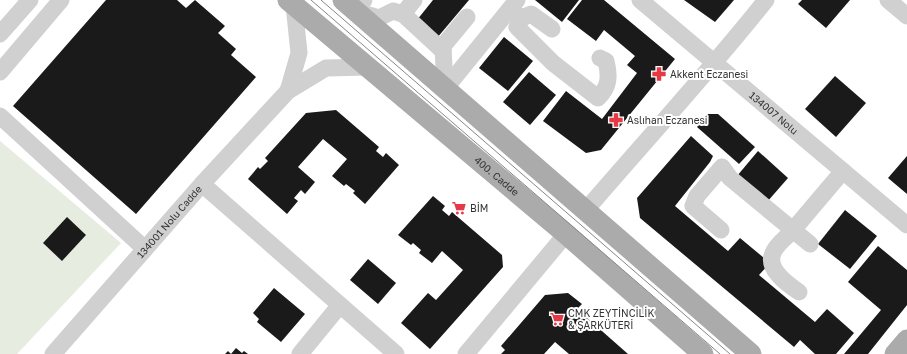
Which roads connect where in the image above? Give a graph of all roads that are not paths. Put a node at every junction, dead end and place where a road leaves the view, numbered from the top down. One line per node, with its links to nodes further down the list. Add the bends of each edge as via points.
1 (30, 0): 14 (street)
2 (61, 0): 19 (street)
3 (414, 0): 10 (street)
4 (640, 0): 17 (street, 134007 Nolu)
5 (766, 0): 17 (street)
6 (888, 0): 11 (street)
7 (291, 2): 18 (main road, 400. Cadde); 21 (street, 134001 Nolu Cadde, via 299,53)
8 (354, 4): 10 (street, via 379,18 393,11); 20 (main road)
9 (516, 9): 13 (street, via 531,14); 16 (street, via 516,27 553,63 598,98 606,90 610,74 606,61); 20 (street)
10 (403, 14): 15 (street)
11 (907, 16)
12 (466, 17): 15 (street, via 443,46)
13 (552, 29)
14 (0, 34)
15 (443, 51): 20 (street)
16 (600, 58)
17 (715, 64): 23 (street, 134007 Nolu); 25 (street, via 667,115)
18 (368, 67): 21 (street, 134001 Nolu Cadde, via 326,68); 29 (main road, 400. Cadde)
19 (0, 72)
20 (445, 89): 25 (main road)
21 (288, 91): 24 (street, 134001 Nolu Cadde)
22 (0, 116): 31 (street)
23 (843, 171): 26 (street, 134007 Nolu); 28 (street)
24 (202, 184): 31 (street, 134001 Nolu Cadde); 33 (street)
25 (586, 210): 40 (main road)
26 (907, 225)
27 (721, 230): 28 (street, via 693,206 697,196 722,167 730,178)
28 (793, 230): 30 (street); 32 (street, via 773,252 773,270)
29 (566, 234): 38 (street); 39 (main road, 400. Cadde)
30 (810, 244)
31 (145, 249): 35 (street, 134001 Nolu Cadde)
32 (799, 292)
33 (340, 305): 36 (street); 37 (street)
34 (907, 340): 41 (main road)
35 (53, 354)
36 (300, 354)
37 (396, 354)
38 (466, 354)
39 (703, 354)
40 (751, 354)
41 (895, 354)

